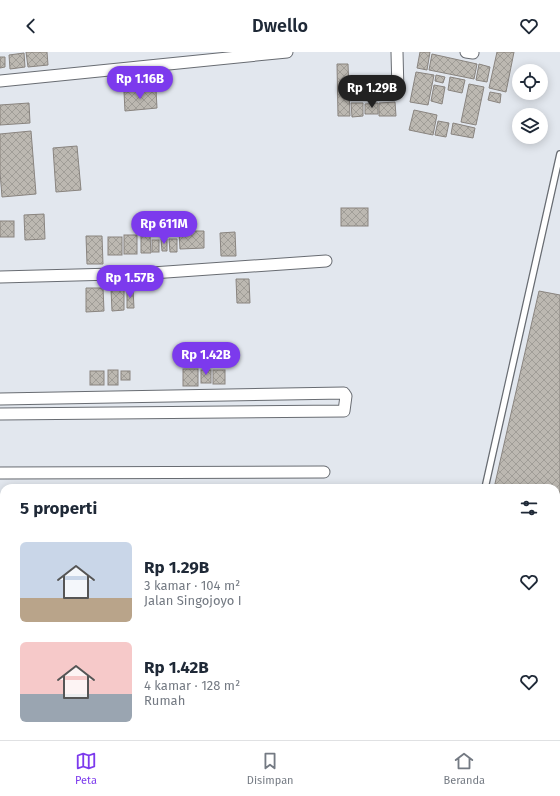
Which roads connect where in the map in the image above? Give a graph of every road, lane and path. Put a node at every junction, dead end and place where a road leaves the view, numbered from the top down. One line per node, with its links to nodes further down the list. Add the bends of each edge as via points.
1 (287, 52): 3 (street)
2 (397, 52): 4 (street)
3 (0, 81)
4 (398, 92)
5 (560, 154): 12 (lane)
6 (326, 262): 7 (street, via 152,273)
7 (0, 277)
8 (0, 399): 9 (street, via 344,394 346,396 344,411)
9 (0, 414)
10 (324, 472): 11 (street)
11 (0, 473)
12 (486, 484)

